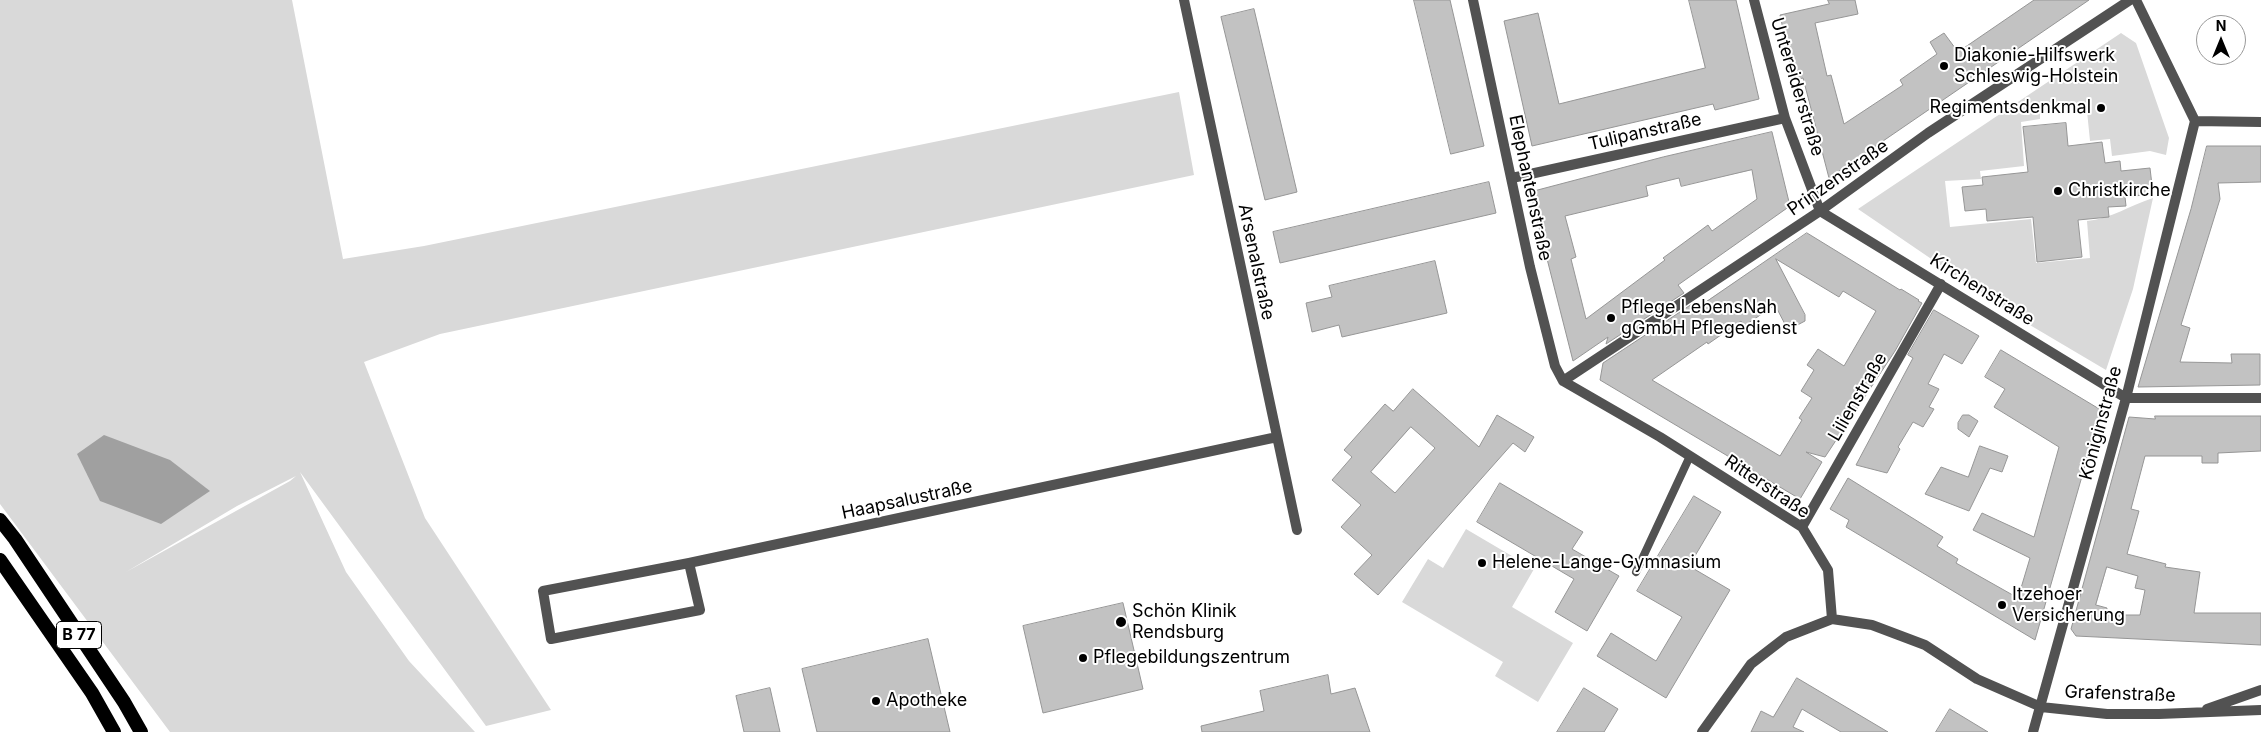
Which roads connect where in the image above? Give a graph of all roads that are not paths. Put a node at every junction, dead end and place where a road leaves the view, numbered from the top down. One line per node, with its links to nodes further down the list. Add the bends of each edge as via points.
1 (1184, 0): 15 (street, Arsenalstraße)
2 (1473, 0): 9 (street, Elephantenstraße)
3 (1754, 0): 6 (street, Untereiderstraße)
4 (2130, 0): 10 (street, Prinzenstraße, via 1928,134)
5 (2136, 0): 7 (street)
6 (1785, 118): 9 (street, Tulipanstraße); 10 (street, Untereiderstraße)
7 (2195, 121): 8 (street); 13 (street, Königinstraße)
8 (2261, 122)
9 (1512, 178): 12 (street, Elephantenstraße, via 1554,366)
10 (1820, 212): 11 (street, Kirchenstraße); 12 (street, Prinzenstraße)
11 (1941, 284): 13 (street, Kirchenstraße); 18 (street, Lilienstraße)
12 (1563, 381): 16 (street, Ritterstraße)
13 (2126, 398): 14 (street); 25 (street, Königinstraße)
14 (2261, 398)
15 (1277, 437): 19 (street, Arsenalstraße); 21 (street, Haapsalustraße)
16 (1690, 456): 18 (street, Ritterstraße); 22 (lane)
17 (0, 520): 29 (highway, B 77, via 119,694)
18 (1802, 527): 23 (street, Ritterstraße, via 1828,570)
19 (1297, 530)
20 (0, 560): 28 (highway, B 77, via 92,693)
21 (689, 562): 21 (street, Haapsalustraße, via 543,591 551,639 700,610)
22 (1636, 572)
23 (1832, 619): 25 (street, via 1872,625 1925,646 1977,679); 30 (street, via 1786,638 1751,664)
24 (2261, 690): 27 (street, Grafenstraße)
25 (2041, 707): 27 (street, Grafenstraße, via 2107,714); 31 (street, Königinstraße)
26 (2261, 710): 27 (street, Grafenstraße)
27 (2199, 712)
28 (114, 732)
29 (141, 732)
30 (1702, 732)
31 (2033, 732)

